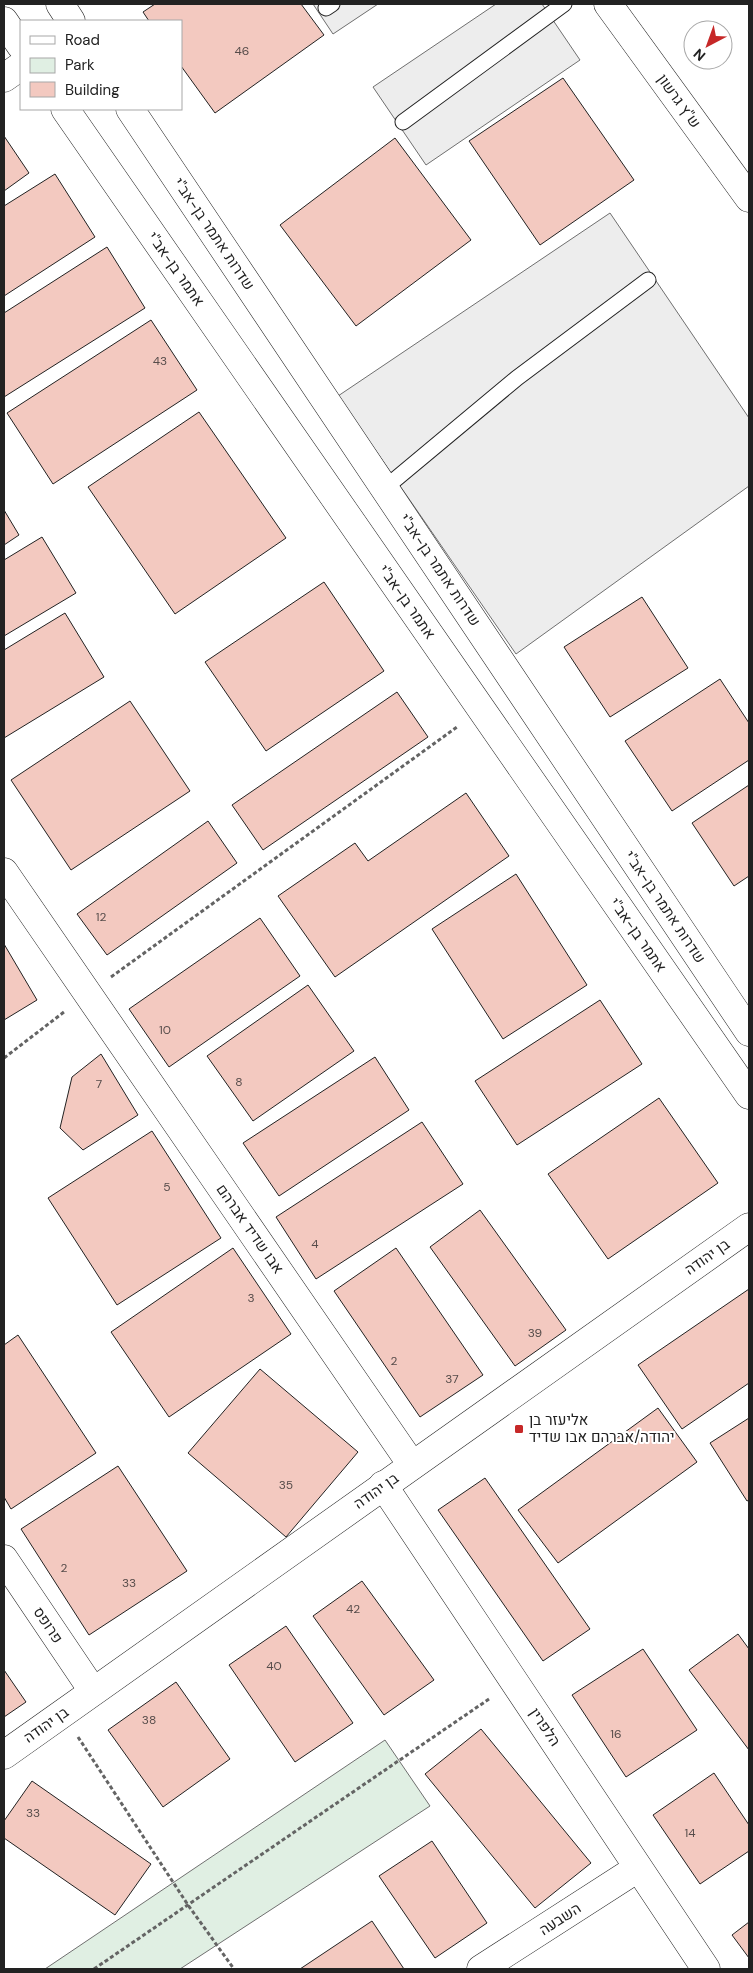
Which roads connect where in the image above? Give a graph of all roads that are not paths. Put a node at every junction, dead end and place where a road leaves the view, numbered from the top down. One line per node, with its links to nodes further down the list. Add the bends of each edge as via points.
1 (60, 4): 4 (street)
2 (564, 4): 11 (lane)
3 (608, 4): 12 (street, ש"ץ גרשון)
4 (70, 20)
5 (4, 21): 6 (street)
6 (20, 45)
7 (20, 67): 8 (street)
8 (4, 78)
9 (66, 110): 17 (street, אתמר בן-אב"י)
10 (131, 110): 14 (street, שדרות אתמר בן-אב"י)
11 (402, 122)
12 (747, 190)
13 (648, 280): 14 (lane, via 517,378)
14 (385, 488): 16 (street, שדרות אתמר בן-אב"י)
15 (4, 872): 19 (street, אבו שדיד אברהם)
16 (749, 1032)
17 (749, 1095)
18 (749, 1227): 19 (street, בן יהודה)
19 (412, 1465): 20 (street, בן יהודה)
20 (383, 1486): 22 (street, בן יהודה); 24 (street, הלפרין)
21 (4, 1559): 22 (street, פרופס)
22 (93, 1691): 23 (street, בן יהודה)
23 (4, 1755)
24 (638, 1868): 25 (street, השבעה); 26 (street, הלפרין)
25 (481, 1969)
26 (706, 1969)

